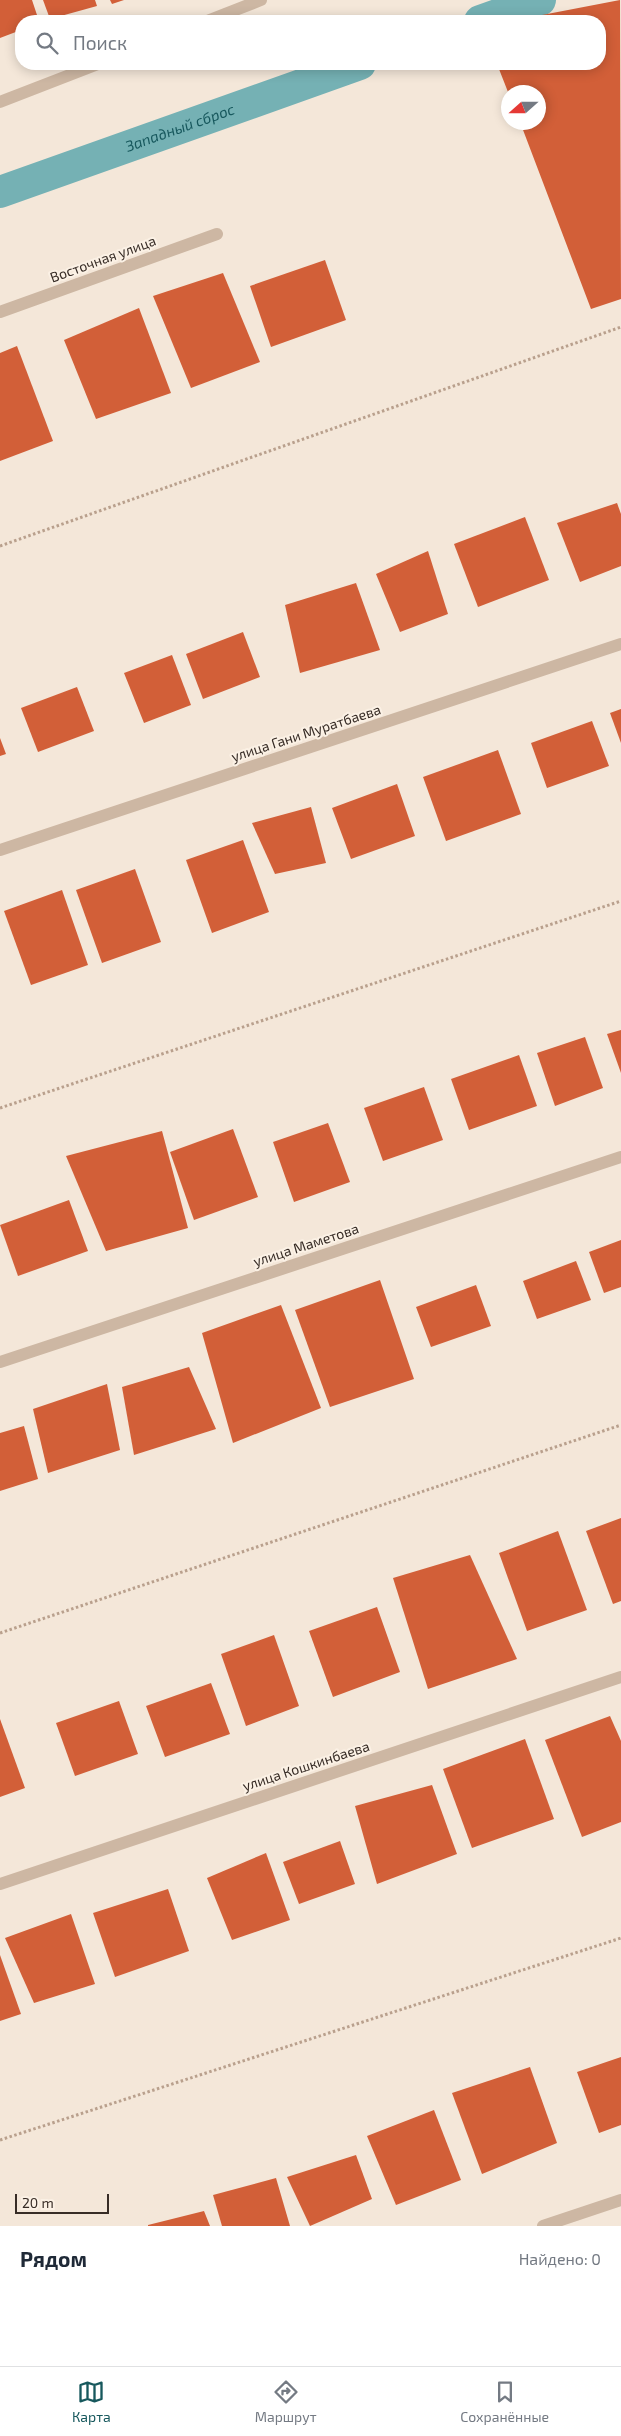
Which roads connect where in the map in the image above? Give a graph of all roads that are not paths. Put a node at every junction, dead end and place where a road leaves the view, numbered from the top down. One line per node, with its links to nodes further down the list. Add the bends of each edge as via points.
1 (261, 0): 2 (street)
2 (222, 15)
3 (83, 70): 4 (street)
4 (0, 102)
5 (217, 234): 6 (street, Восточная улица)
6 (0, 312)
7 (621, 644): 8 (street, улица Гани Муратбаева)
8 (0, 850)
9 (621, 1157): 10 (street, улица Маметова)
10 (0, 1362)
11 (621, 1677): 12 (street, улица Кошкинбаева)
12 (0, 1884)
13 (621, 2200): 14 (street)
14 (543, 2226)

